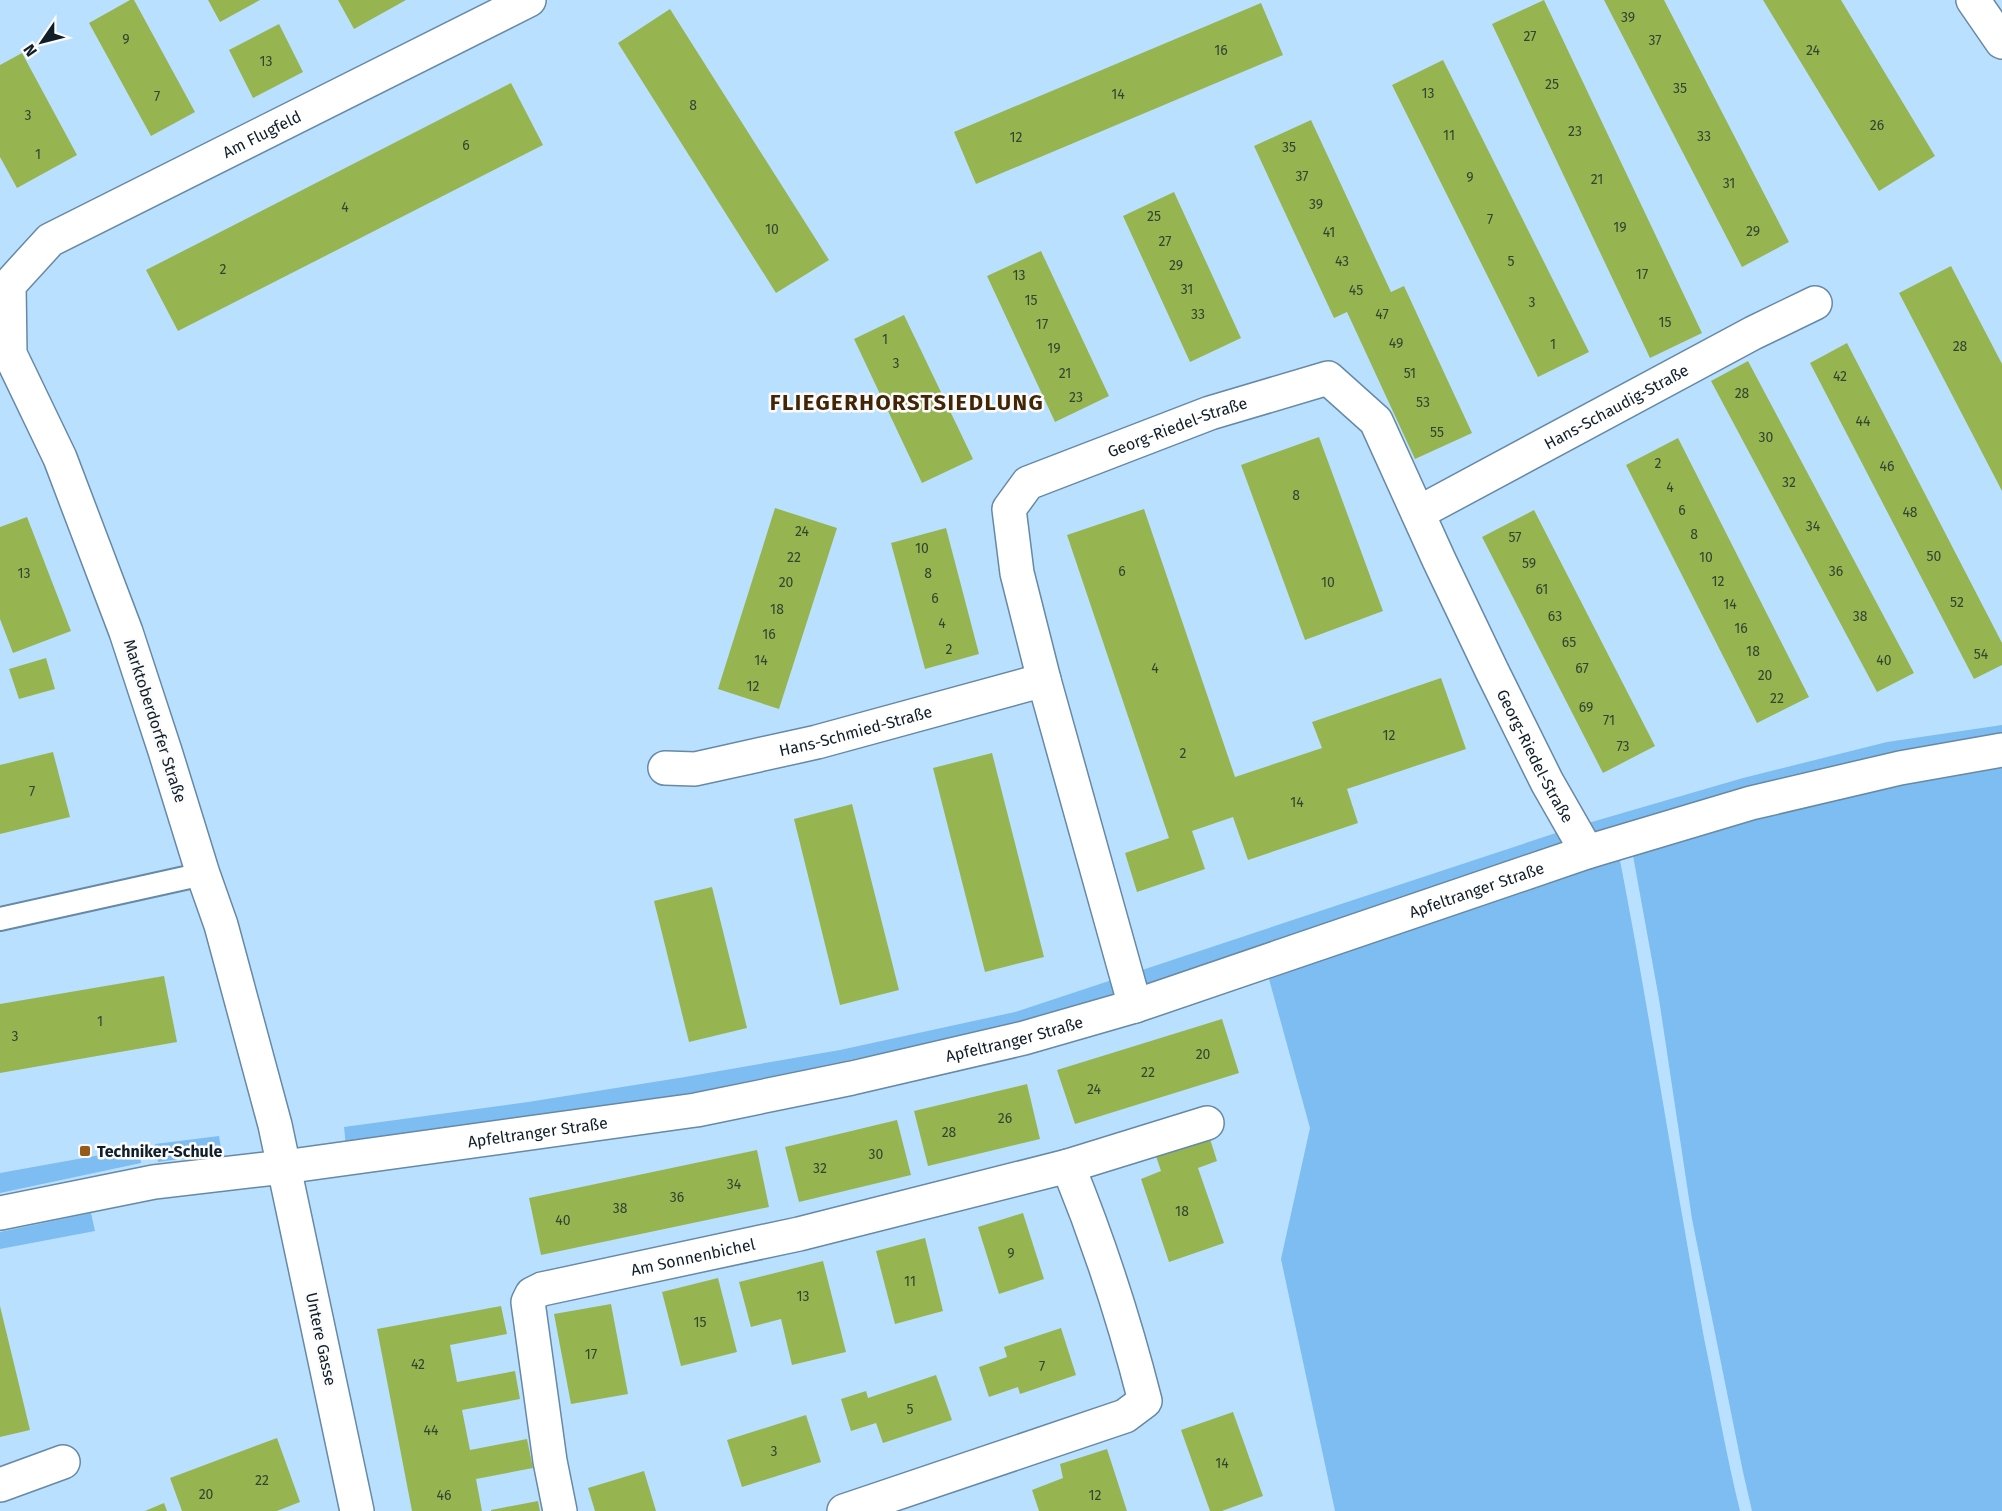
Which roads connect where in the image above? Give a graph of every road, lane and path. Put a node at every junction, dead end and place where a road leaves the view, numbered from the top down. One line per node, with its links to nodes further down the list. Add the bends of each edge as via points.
1 (529, 0): 4 (street, Am Flugfeld, via 50,240)
2 (1973, 0): 3 (street)
3 (2002, 42)
4 (4, 278): 11 (street, Marktoberdorfer Straße, via 10,354 60,458 126,632)
5 (1815, 303): 6 (street, Hans-Schaudig-Straße)
6 (1418, 513): 7 (street, Georg-Riedel-Straße, via 1376,421 1328,378 1210,413 1028,483 1010,509 1017,573); 10 (street, Georg-Riedel-Straße, via 1547,782)
7 (1044, 680): 9 (street, Hans-Schmied-Straße, via 817,742 695,769); 13 (street, Georg-Riedel-Straße)
8 (2002, 750): 10 (street, Apfeltranger Straße, via 1900,768 1751,802)
9 (665, 768)
10 (1587, 852): 13 (street, Apfeltranger Straße)
11 (203, 874): 12 (lane); 16 (street, Marktoberdorfer Straße, via 221,925)
12 (0, 919)
13 (1135, 1006): 16 (street, Apfeltranger Straße, via 1024,1038 696,1110)
14 (1207, 1123): 15 (street, Am Sonnenbichel)
15 (1068, 1166): 21 (street, Am Sonnenbichel, via 799,1234 531,1293 528,1302); 22 (street, via 1108,1276 1145,1401 1125,1416)
16 (284, 1167): 17 (street, Apfeltranger Straße, via 154,1182); 20 (street, Untere Gasse)
17 (0, 1213)
18 (63, 1462): 19 (street)
19 (0, 1485)
20 (357, 1511)
21 (560, 1511)
22 (844, 1511)

